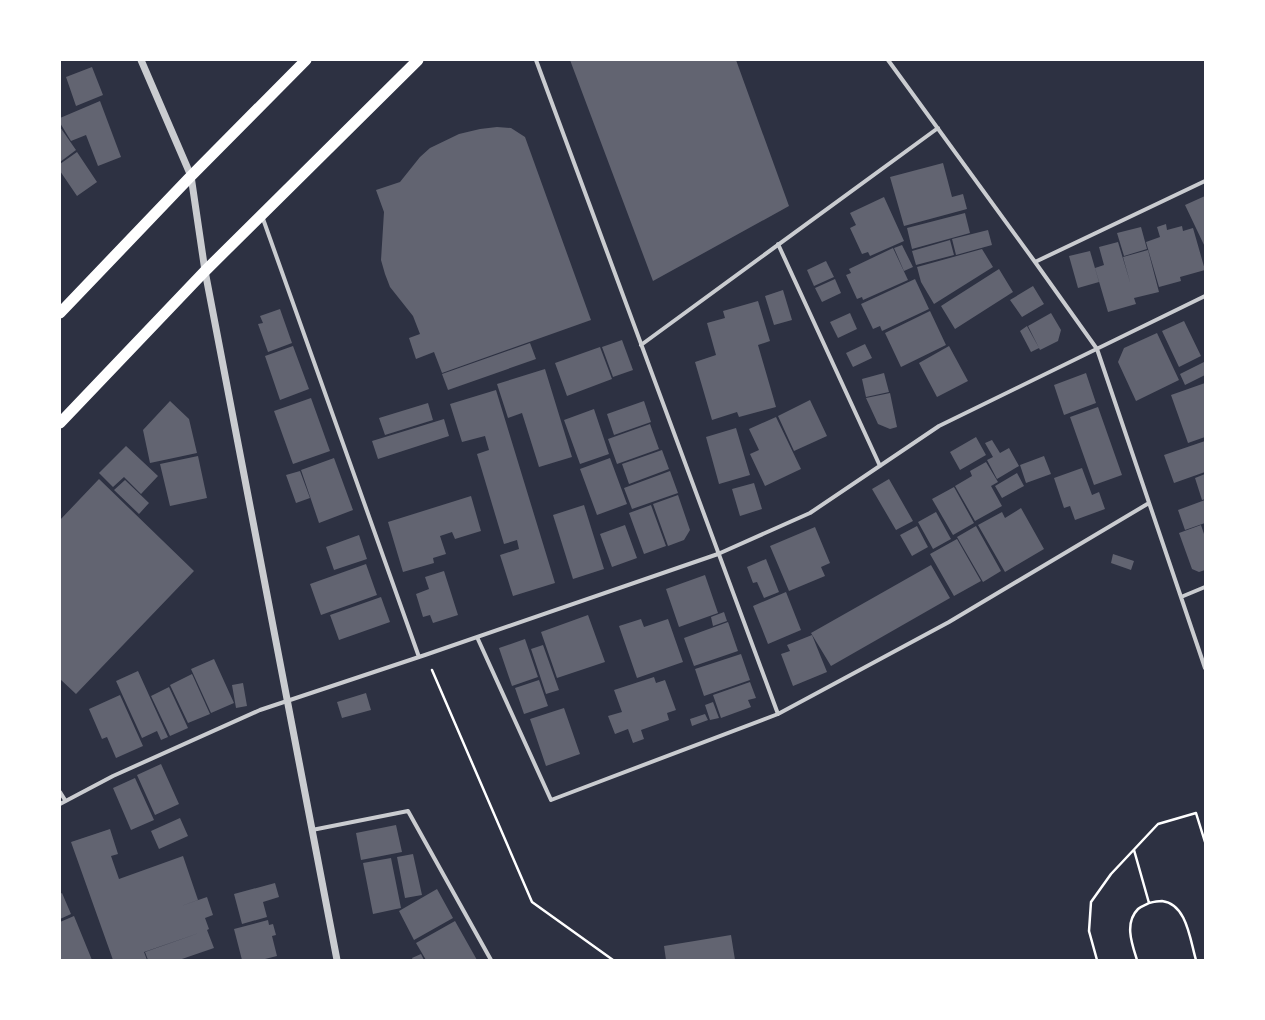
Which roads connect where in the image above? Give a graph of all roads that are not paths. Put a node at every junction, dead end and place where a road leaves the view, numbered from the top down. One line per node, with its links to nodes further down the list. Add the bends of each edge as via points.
1 (142, 60): 7 (street)
2 (306, 60): 7 (highway)
3 (418, 60): 9 (highway)
4 (536, 60): 15 (street)
5 (888, 60): 6 (street)
6 (938, 128): 10 (street); 11 (street)
7 (191, 176): 12 (street); 14 (highway)
8 (1205, 181): 11 (street)
9 (261, 216): 12 (highway); 24 (street)
10 (778, 244): 15 (street); 18 (street)
11 (1035, 262): 16 (street)
12 (205, 271): 17 (highway); 26 (street)
13 (1205, 296): 16 (street)
14 (60, 313)
15 (641, 345): 20 (street)
16 (1096, 349): 18 (street, via 939,426); 19 (street)
17 (60, 423)
18 (880, 466): 20 (street, via 810,513)
19 (1149, 503): 22 (street); 27 (street, via 949,622)
20 (718, 554): 23 (street); 27 (street)
21 (1205, 587): 22 (street)
22 (1181, 597): 25 (street)
23 (477, 637): 24 (street); 27 (street, via 551,800)
24 (419, 657): 26 (street)
25 (1205, 668)
26 (287, 702): 29 (street, via 253,714); 31 (street)
27 (778, 714)
28 (60, 792): 29 (street)
29 (65, 800): 30 (street)
30 (60, 804)
31 (311, 830): 32 (street); 33 (street, via 408,811)
32 (337, 960)
33 (491, 960)

